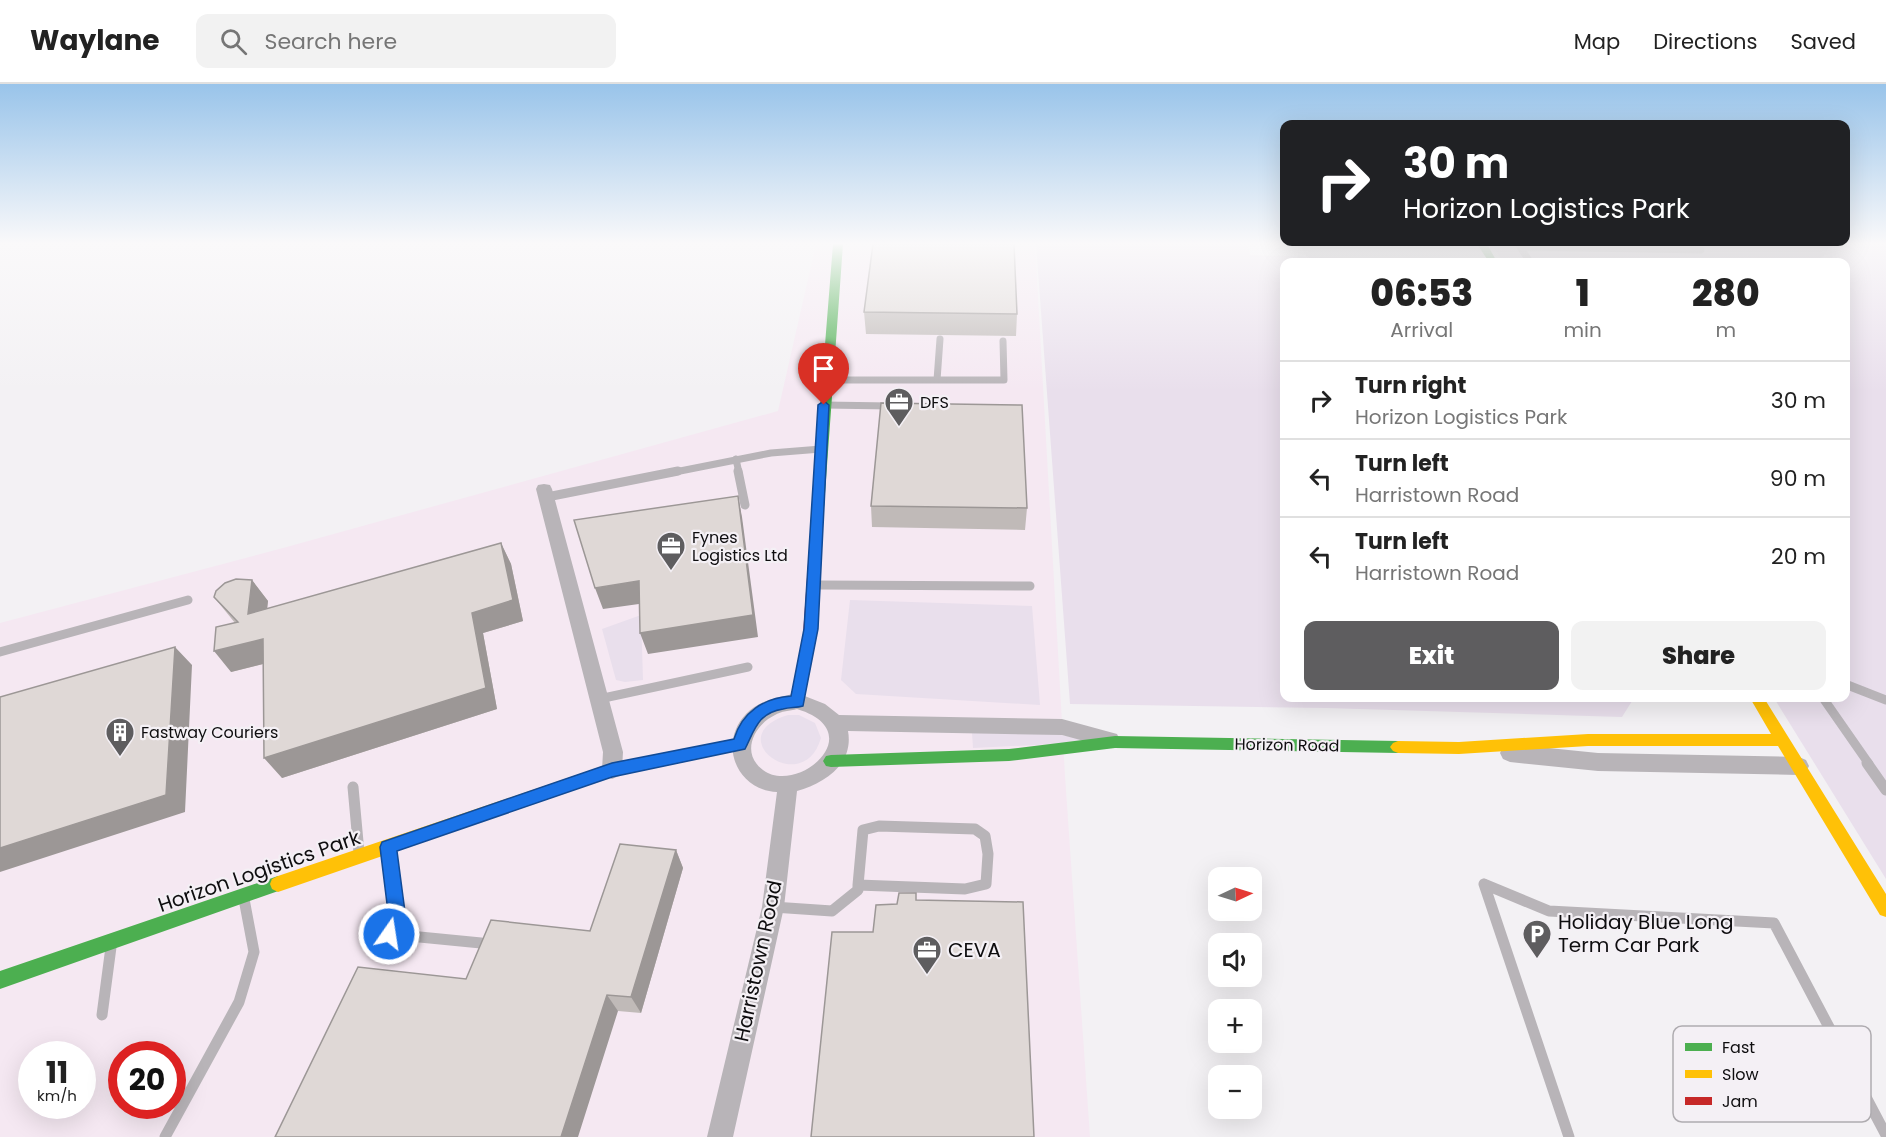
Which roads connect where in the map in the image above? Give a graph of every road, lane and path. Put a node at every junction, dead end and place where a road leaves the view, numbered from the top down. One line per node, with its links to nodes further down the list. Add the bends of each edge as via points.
1 (833, 293): 4 (street)
2 (940, 339): 5 (lane)
3 (1003, 341): 5 (lane, via 1004,380)
4 (825, 380): 5 (lane); 6 (street)
5 (937, 380)
6 (824, 405): 7 (lane); 8 (street)
7 (904, 406)
8 (821, 449): 9 (lane); 12 (street)
9 (736, 459): 10 (lane); 11 (lane)
10 (545, 493): 18 (street)
11 (745, 505)
12 (814, 585): 13 (lane); 20 (street, via 811,629)
13 (1030, 586)
14 (188, 600): 15 (lane)
15 (0, 652)
16 (748, 667): 18 (lane)
17 (1850, 686): 19 (lane)
18 (599, 699): 30 (street, via 613,752)
19 (1886, 700)
20 (797, 701): 23 (street, via 826,712); 26 (street, via 759,713 744,730)
21 (1759, 702): 24 (street)
22 (1826, 702): 33 (lane)
23 (835, 723): 25 (street, Horizon Road, via 1062,727); 28 (street, via 837,748)
24 (1783, 740): 27 (street, Horizon Road, via 1588,740); 29 (street)
25 (1115, 742): 27 (street, Horizon Road); 28 (street, Horizon Road, via 979,757)
26 (740, 744): 30 (street, Horizon Logistics Park); 31 (street, via 741,757 748,769 772,783)
27 (1459, 748): 29 (street, Horizon Road, via 1598,762)
28 (831, 761): 31 (street, via 820,772)
29 (1799, 766): 39 (street)
30 (612, 770): 34 (street, Horizon Logistics Park)
31 (788, 784): 38 (street, Harristown Road)
32 (352, 787): 35 (lane)
33 (1886, 790)
34 (388, 847): 35 (street, Horizon Logistics Park); 41 (lane, via 396,912 389,934)
35 (360, 857): 37 (street, Horizon Logistics Park)
36 (858, 885): 36 (lane, via 864,830 879,826 975,829 985,836 986,884 965,889); 38 (lane, via 858,890 832,912)
37 (244, 897): 40 (street, Horizon Logistics Park); 47 (lane, via 254,952 239,1002)
38 (773, 907): 48 (street, Harristown Road)
39 (1886, 909)
40 (111, 942): 42 (street, Horizon Logistics Park); 43 (lane)
41 (481, 943)
42 (0, 980)
43 (102, 1015)
44 (1828, 1026): 49 (lane, via 1774,923 1549,911 1484,884)
45 (1871, 1107): 46 (lane)
46 (1886, 1135)
47 (165, 1137)
48 (720, 1137)
49 (1569, 1137)

